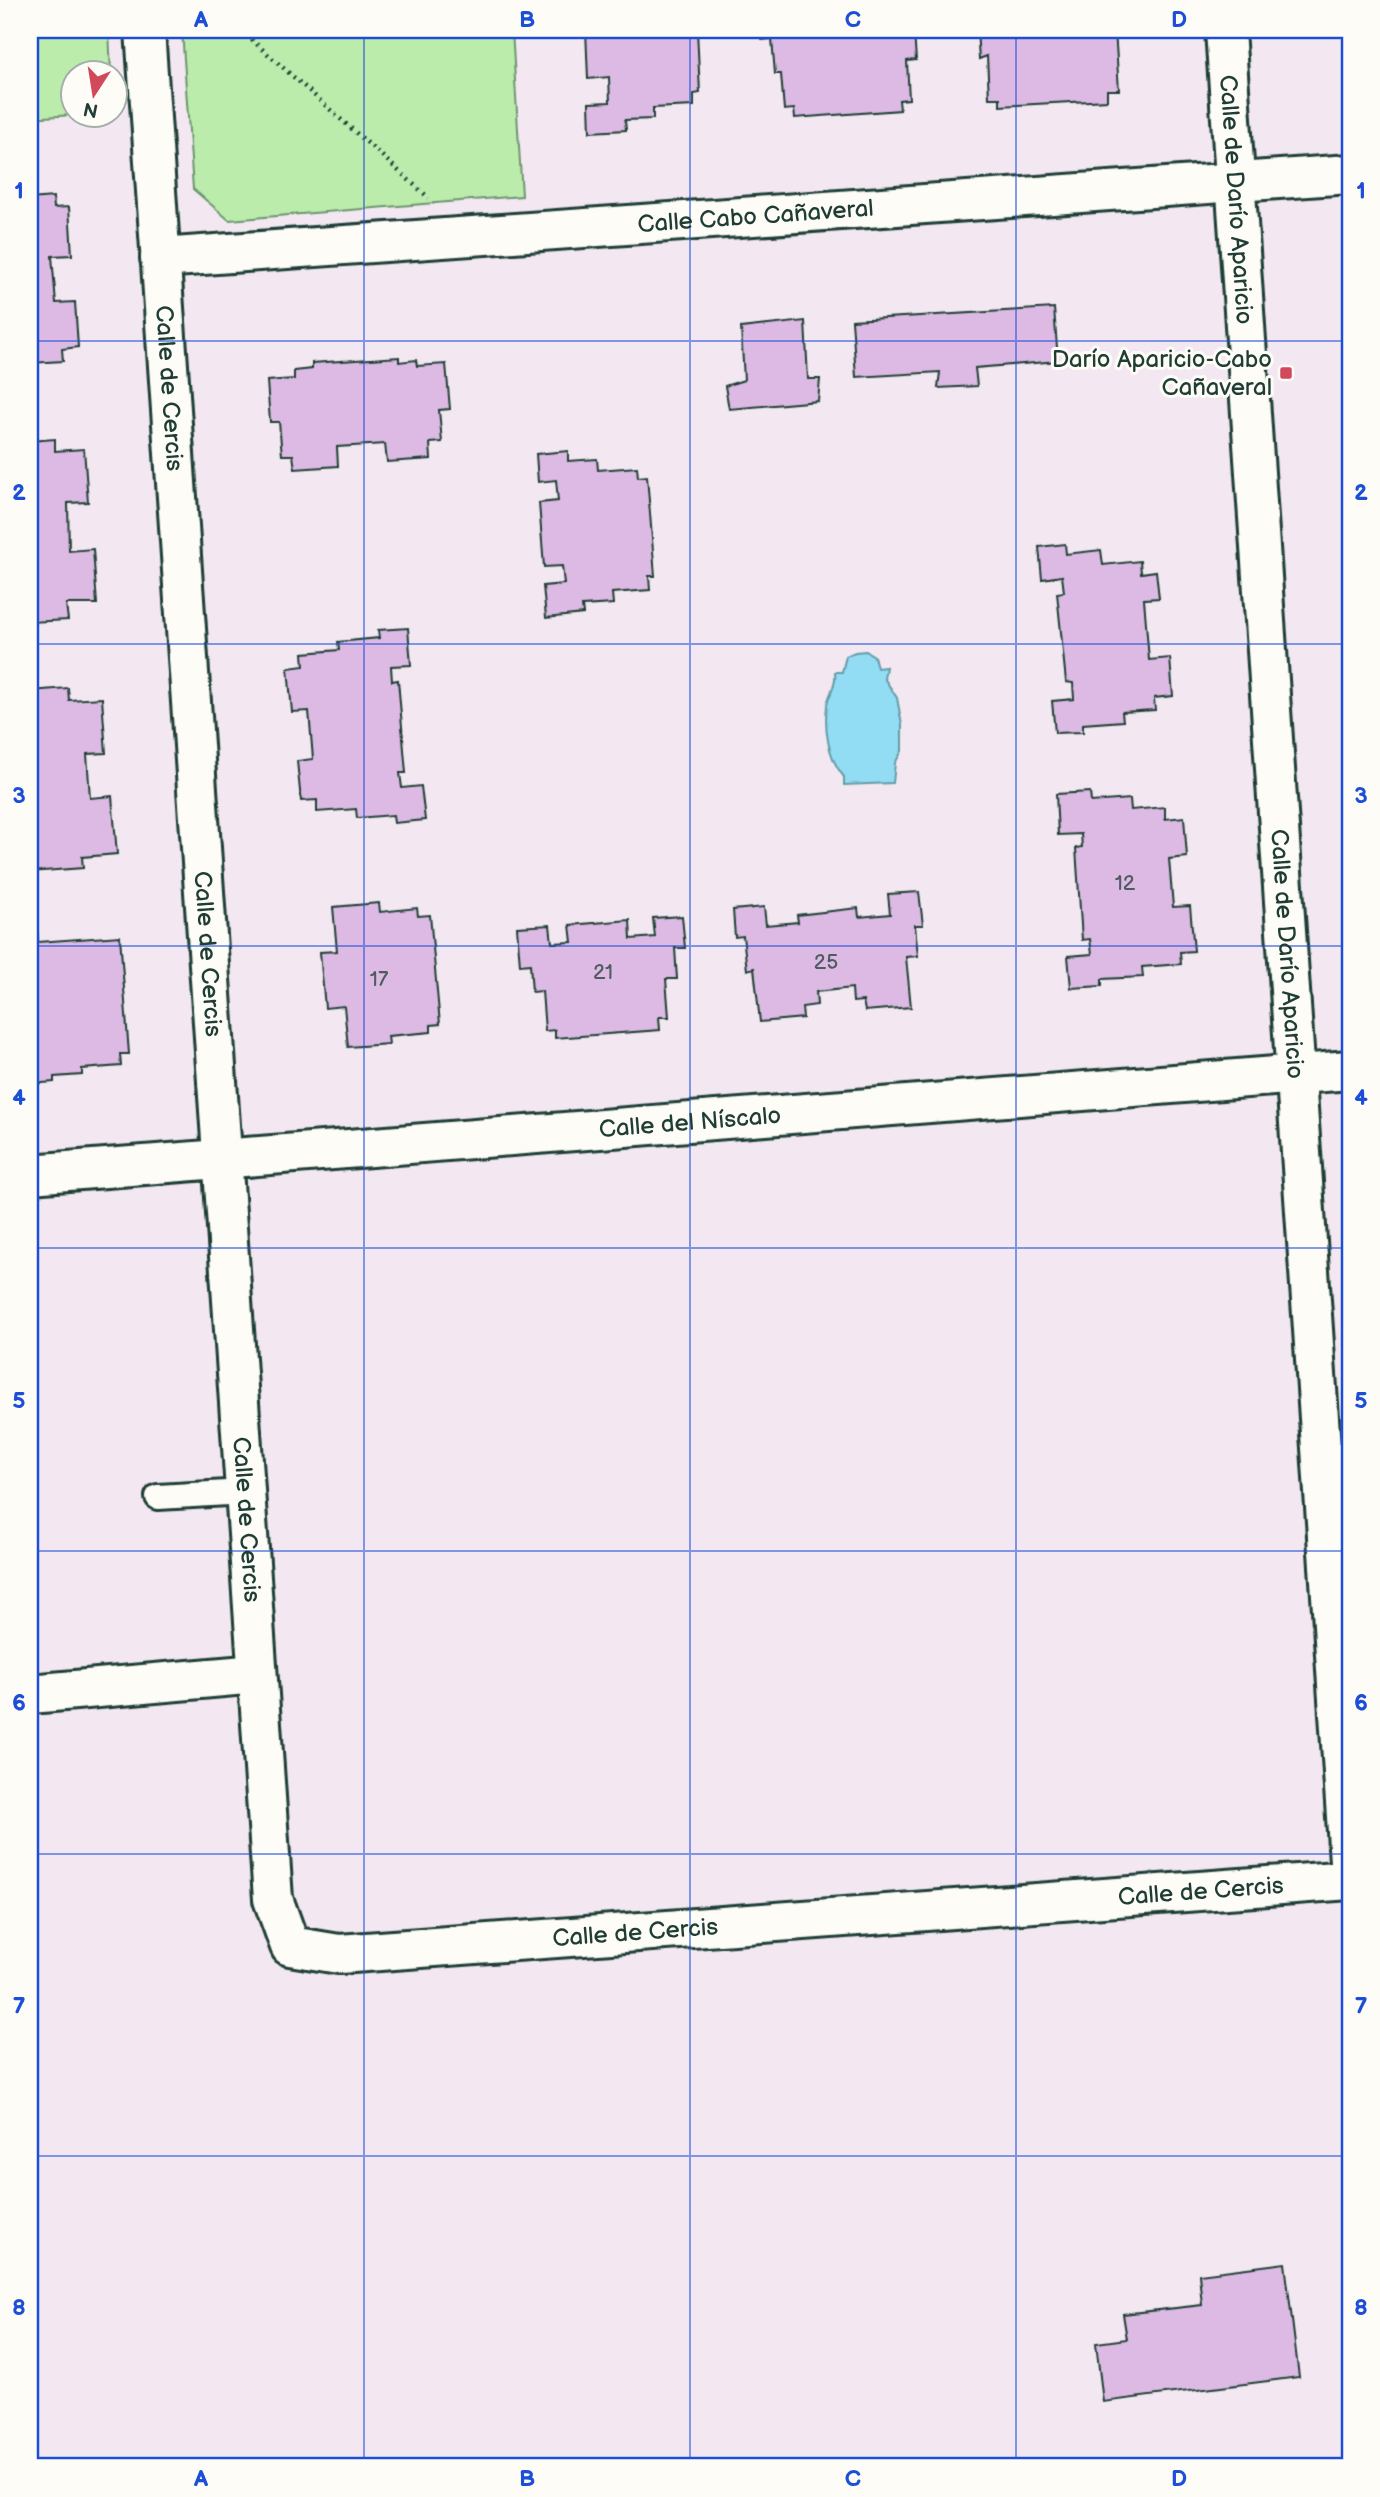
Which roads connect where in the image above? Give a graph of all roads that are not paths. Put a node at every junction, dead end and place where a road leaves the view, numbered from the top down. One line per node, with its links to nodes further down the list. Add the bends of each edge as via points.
1 (145, 30): 5 (street, Calle de Cercis)
2 (1225, 30): 4 (street, Calle de Darío Aparicio)
3 (1350, 174): 4 (street, Calle Cabo Cañaveral)
4 (1236, 182): 5 (street, Calle Cabo Cañaveral); 7 (street, Calle de Darío Aparicio)
5 (160, 258): 8 (street, Calle de Cercis)
6 (1350, 1070): 7 (street, Calle del Níscalo)
7 (1296, 1074): 8 (street, Calle del Níscalo); 14 (street, Calle de Darío Aparicio)
8 (222, 1159): 9 (street, Calle del Níscalo); 10 (street, Calle de Cercis)
9 (30, 1174)
10 (245, 1492): 11 (lane); 12 (street, Calle de Cercis)
11 (158, 1497)
12 (257, 1674): 13 (street); 14 (street, Calle de Cercis, via 273,1899 290,1946 339,1954)
13 (30, 1695)
14 (1350, 1878)

